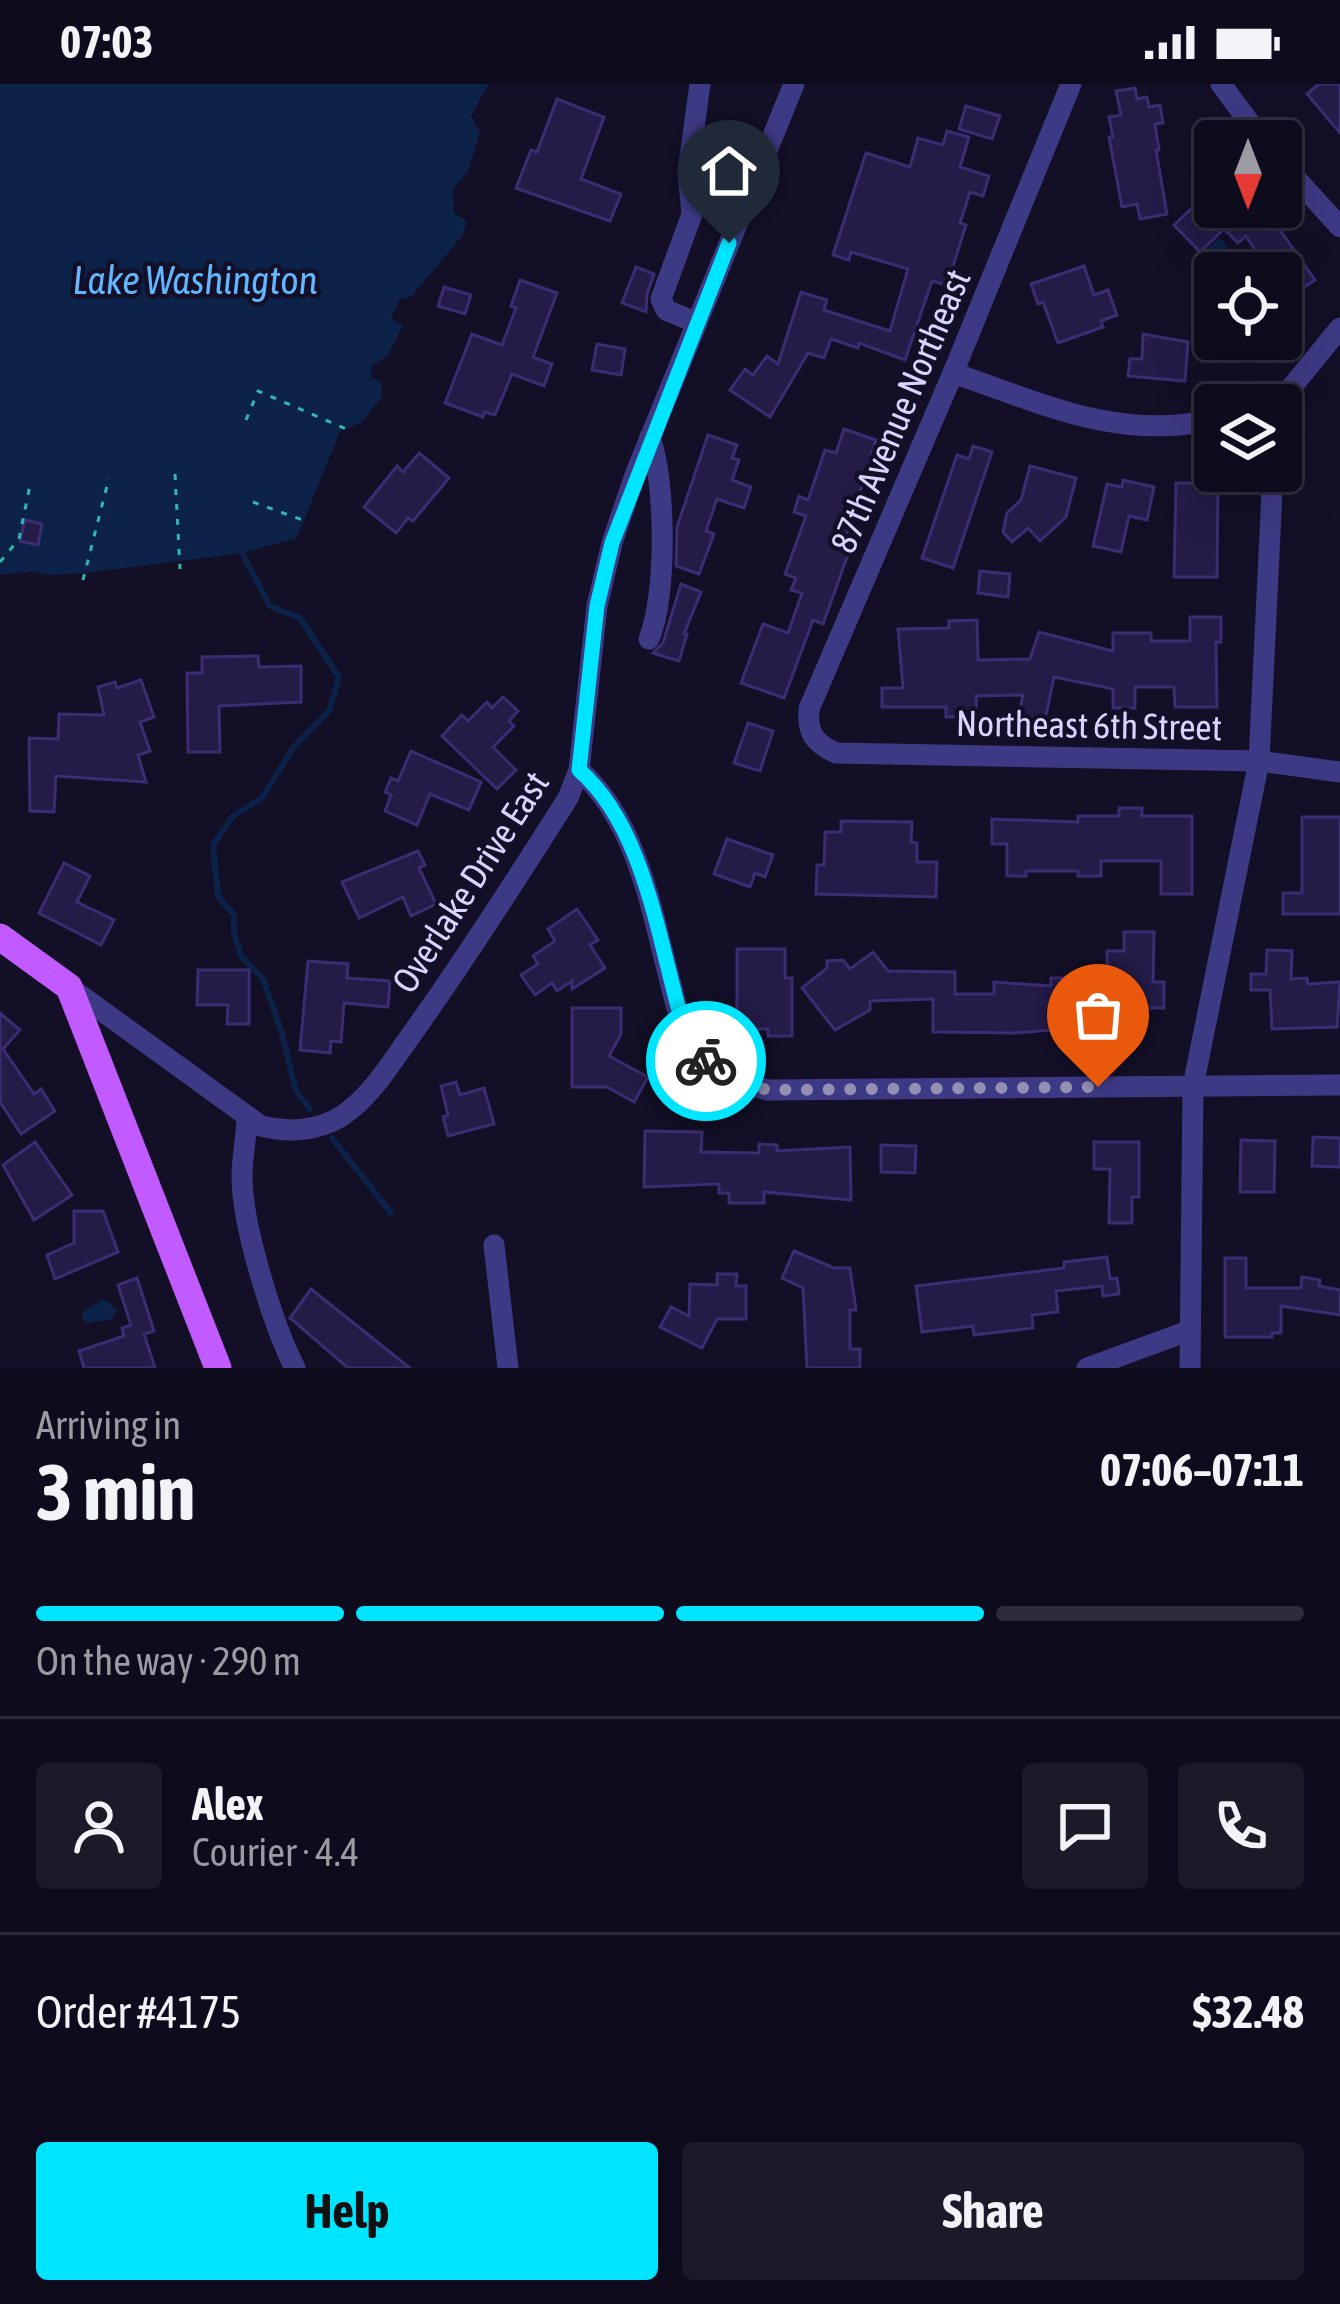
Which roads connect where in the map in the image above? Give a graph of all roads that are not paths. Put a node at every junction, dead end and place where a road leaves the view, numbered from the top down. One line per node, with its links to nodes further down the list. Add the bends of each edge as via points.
1 (700, 84): 8 (street, via 688,172 692,214 661,299 666,310)
2 (794, 84): 8 (street, Overlake Drive East)
3 (1071, 84): 10 (street, 87th Avenue Northeast)
4 (1221, 84): 5 (street)
5 (1248, 120)
6 (1302, 185): 7 (street)
7 (1340, 227)
8 (697, 322): 13 (street, Overlake Drive East)
9 (1340, 328): 11 (street)
10 (953, 373): 12 (street, via 1118,425); 16 (street, 87th Avenue Northeast, via 809,709 813,739)
11 (1291, 384)
12 (1194, 422)
13 (650, 437): 15 (street, via 661,520 659,609); 18 (street, Overlake Drive East, via 597,606)
14 (1272, 492): 17 (street)
15 (650, 639)
16 (836, 754): 17 (street, Northeast 6th Street)
17 (1259, 760): 19 (street, Northeast 6th Street); 25 (street)
18 (579, 770): 25 (street, via 604,792 629,842 685,1031 726,1075 768,1090); 26 (street, Overlake Drive East, via 455,974 361,1100 315,1128 275,1130)
19 (1340, 772)
20 (0, 937): 21 (main road)
21 (68, 987): 22 (street, Overlake Drive East); 23 (main road)
22 (130, 1030): 23 (street); 26 (street, Overlake Drive East)
23 (97, 1059): 29 (main road)
24 (1340, 1085): 25 (street)
25 (1193, 1086): 28 (street)
26 (247, 1120): 30 (street, via 242,1180 252,1237)
27 (494, 1245): 31 (street)
28 (1188, 1331): 32 (street); 33 (street)
29 (218, 1368)
30 (295, 1368)
31 (508, 1368)
32 (1087, 1368)
33 (1190, 1368)

